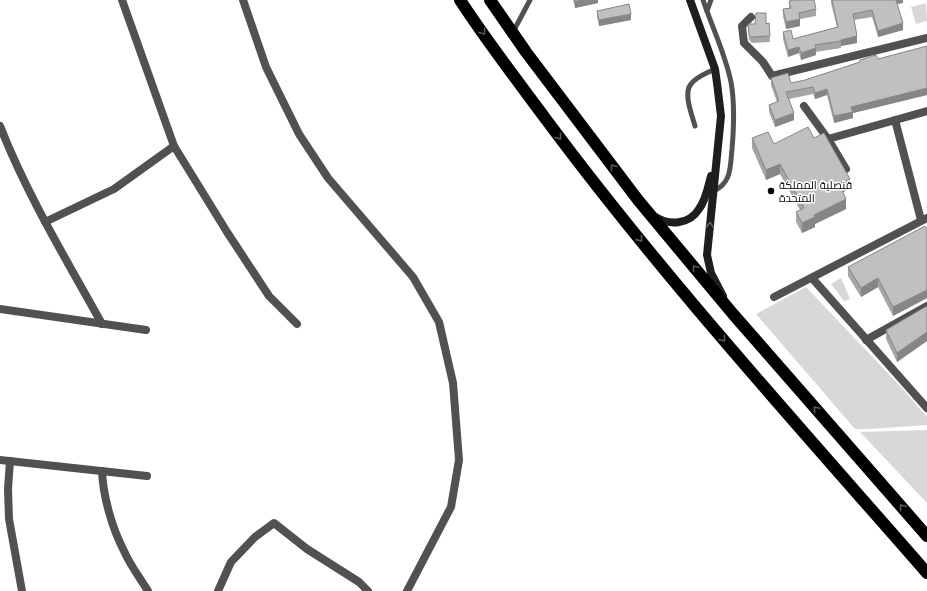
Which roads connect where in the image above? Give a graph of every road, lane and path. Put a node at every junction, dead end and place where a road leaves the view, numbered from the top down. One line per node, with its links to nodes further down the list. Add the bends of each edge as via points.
1 (122, 0): 20 (street)
2 (243, 0): 47 (street, via 266,67 299,134 328,178 413,278 439,322 453,383 459,460 452,507)
3 (460, 0): 42 (highway, one-way to 42, via 584,170 641,240 747,368)
4 (490, 0): 11 (highway)
5 (530, 0): 11 (lane)
6 (690, 0): 13 (street)
7 (703, 0): 9 (lane)
8 (711, 0): 9 (lane)
9 (707, 11): 23 (lane, via 727,68 734,113 729,174 724,184)
10 (751, 17): 12 (street, via 742,26 744,43 763,62 772,76)
11 (513, 33): 24 (highway, one-way to 11)
12 (927, 38)
13 (715, 68): 18 (lane, via 691,83 687,90); 21 (street, via 721,116)
14 (804, 106): 19 (street)
15 (927, 111): 16 (street)
16 (895, 120): 19 (street); 25 (street)
17 (0, 126): 26 (street, via 9,150)
18 (695, 126)
19 (828, 139): 22 (street)
20 (174, 146): 26 (street, via 114,189); 33 (street, via 269,296)
21 (717, 158): 23 (street); 24 (street, via 702,204 690,218 675,223 664,221 654,216)
22 (846, 169)
23 (714, 191): 31 (street, one-way to 23, via 708,264 707,246)
24 (638, 200): 31 (highway, one-way to 24)
25 (924, 219): 27 (street)
26 (45, 222): 32 (street)
27 (812, 278): 28 (street); 35 (street)
28 (774, 298)
29 (927, 306): 35 (street)
30 (0, 309): 32 (street)
31 (733, 314): 41 (highway, one-way to 31)
32 (102, 324): 34 (street)
33 (297, 324)
34 (146, 330)
35 (866, 340): 36 (street)
36 (927, 408)
37 (0, 460): 38 (street)
38 (10, 461): 39 (street); 43 (street, via 9,519)
39 (102, 471): 40 (street); 44 (street, via 108,509 123,551)
40 (147, 476)
41 (927, 536)
42 (927, 573)
43 (22, 591)
44 (148, 591)
45 (218, 591): 46 (street, via 231,562 255,537 274,523 307,549 359,582)
46 (368, 591)
47 (407, 591)

